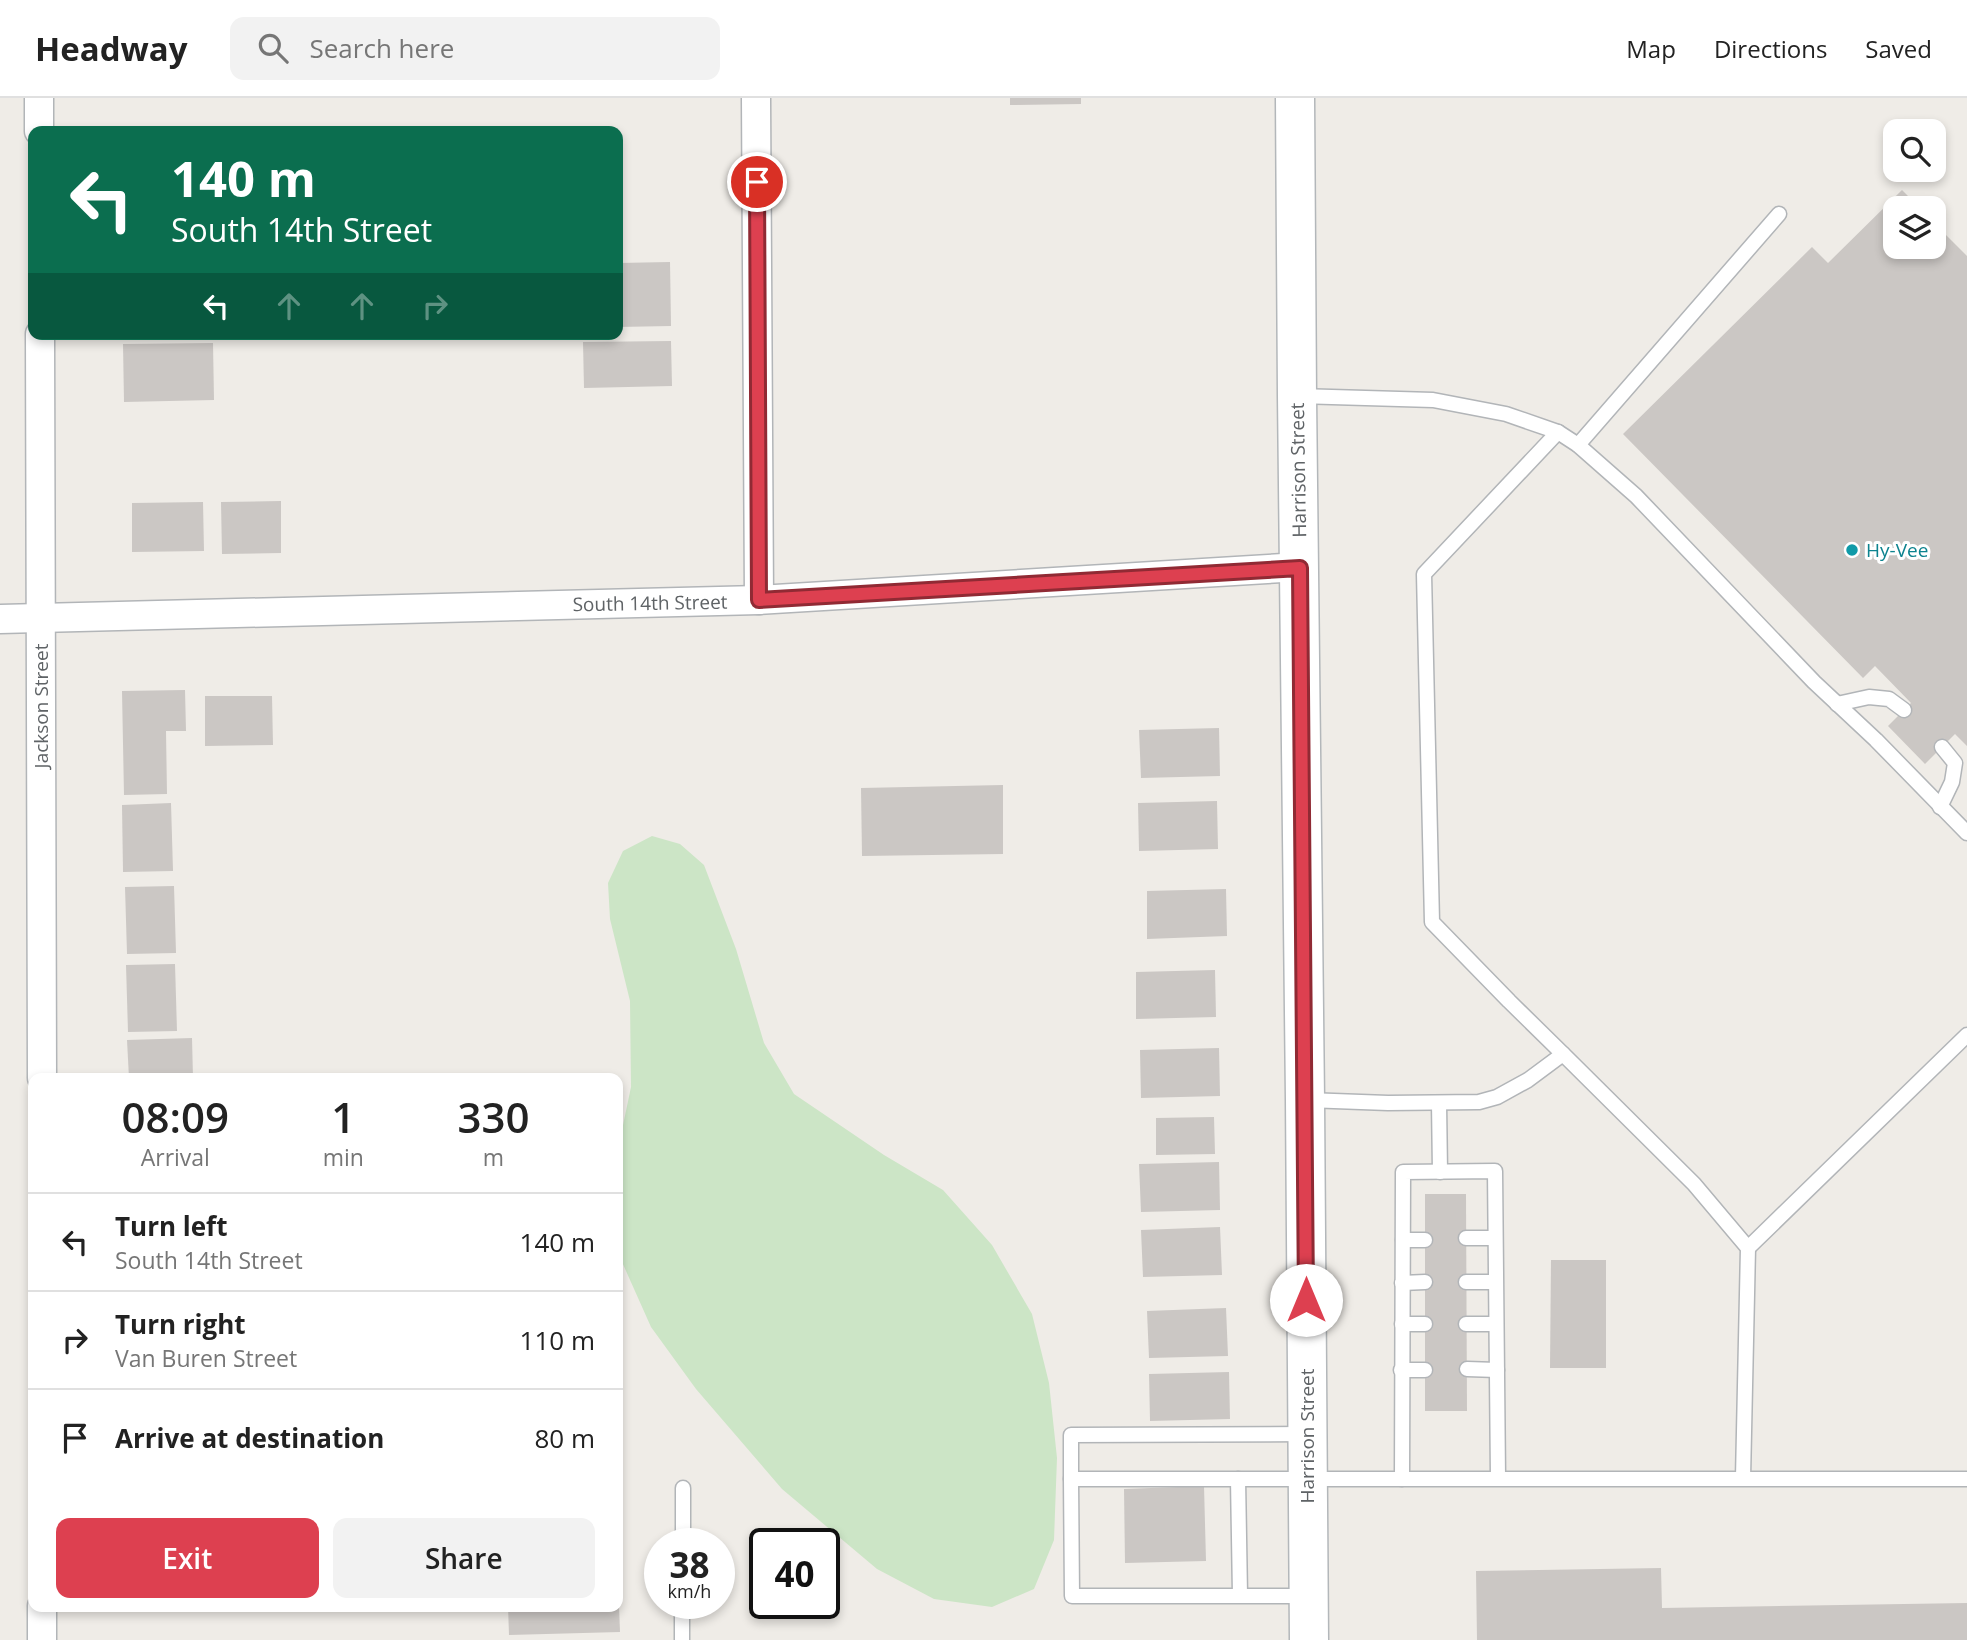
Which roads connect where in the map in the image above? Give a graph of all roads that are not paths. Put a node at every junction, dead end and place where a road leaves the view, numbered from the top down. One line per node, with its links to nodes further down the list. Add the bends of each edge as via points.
1 (39, 98): 4 (street)
2 (757, 98): 11 (street)
3 (1295, 98): 7 (street, Harrison Street)
4 (39, 126)
5 (1779, 215): 9 (lane)
6 (40, 340): 13 (street, Jackson Street)
7 (1297, 396): 8 (lane, via 1433,400 1506,414); 10 (street, Harrison Street)
8 (1558, 432): 9 (lane); 20 (lane, via 1424,574 1432,922)
9 (1578, 445): 14 (lane, via 1636,496)
10 (1300, 568): 11 (street, South 14th Street); 22 (street, Harrison Street)
11 (759, 600): 13 (street, South 14th Street)
12 (0, 619): 13 (street, South 14th Street)
13 (41, 619): 21 (street, Jackson Street)
14 (1837, 704): 15 (lane, via 1869,697 1889,699); 17 (lane)
15 (1904, 710)
16 (1942, 747): 17 (lane, via 1955,763)
17 (1940, 807): 18 (lane)
18 (1967, 833)
19 (1967, 1035): 29 (lane)
20 (1563, 1054): 23 (lane, via 1497,1097); 29 (lane, via 1694,1184)
21 (42, 1073)
22 (1306, 1100): 23 (lane); 42 (street, Harrison Street)
23 (1439, 1103): 24 (lane)
24 (1440, 1172): 26 (lane, via 1495,1171); 27 (lane, via 1403,1172)
25 (1466, 1238): 26 (lane)
26 (1495, 1238): 32 (lane)
27 (1402, 1240): 28 (lane); 33 (lane)
28 (1425, 1240)
29 (1748, 1248): 44 (lane)
30 (1425, 1282): 33 (lane)
31 (1466, 1282): 32 (lane)
32 (1495, 1282): 37 (lane)
33 (1402, 1283): 34 (lane)
34 (1402, 1324): 35 (lane); 39 (lane)
35 (1425, 1324)
36 (1466, 1324): 37 (lane)
37 (1496, 1324): 41 (lane)
38 (1466, 1369): 41 (lane)
39 (1401, 1370): 40 (lane); 48 (lane)
40 (1425, 1370)
41 (1497, 1370): 43 (lane)
42 (1307, 1434): 45 (lane, via 1071,1435); 47 (street, Harrison Street)
43 (1498, 1478): 44 (lane); 48 (lane)
44 (1742, 1478): 49 (lane)
45 (1071, 1479): 46 (lane); 52 (lane, via 1072,1596)
46 (1238, 1479): 47 (lane); 52 (lane)
47 (1308, 1479): 48 (lane); 53 (street, Harrison Street)
48 (1402, 1479)
49 (1967, 1479)
50 (684, 1488): 51 (lane)
51 (683, 1528)
52 (1240, 1595): 53 (lane)
53 (1308, 1596): 58 (street, Harrison Street)
54 (42, 1612): 56 (street)
55 (682, 1619): 57 (lane)
56 (43, 1640)
57 (682, 1640)
58 (1309, 1640)

